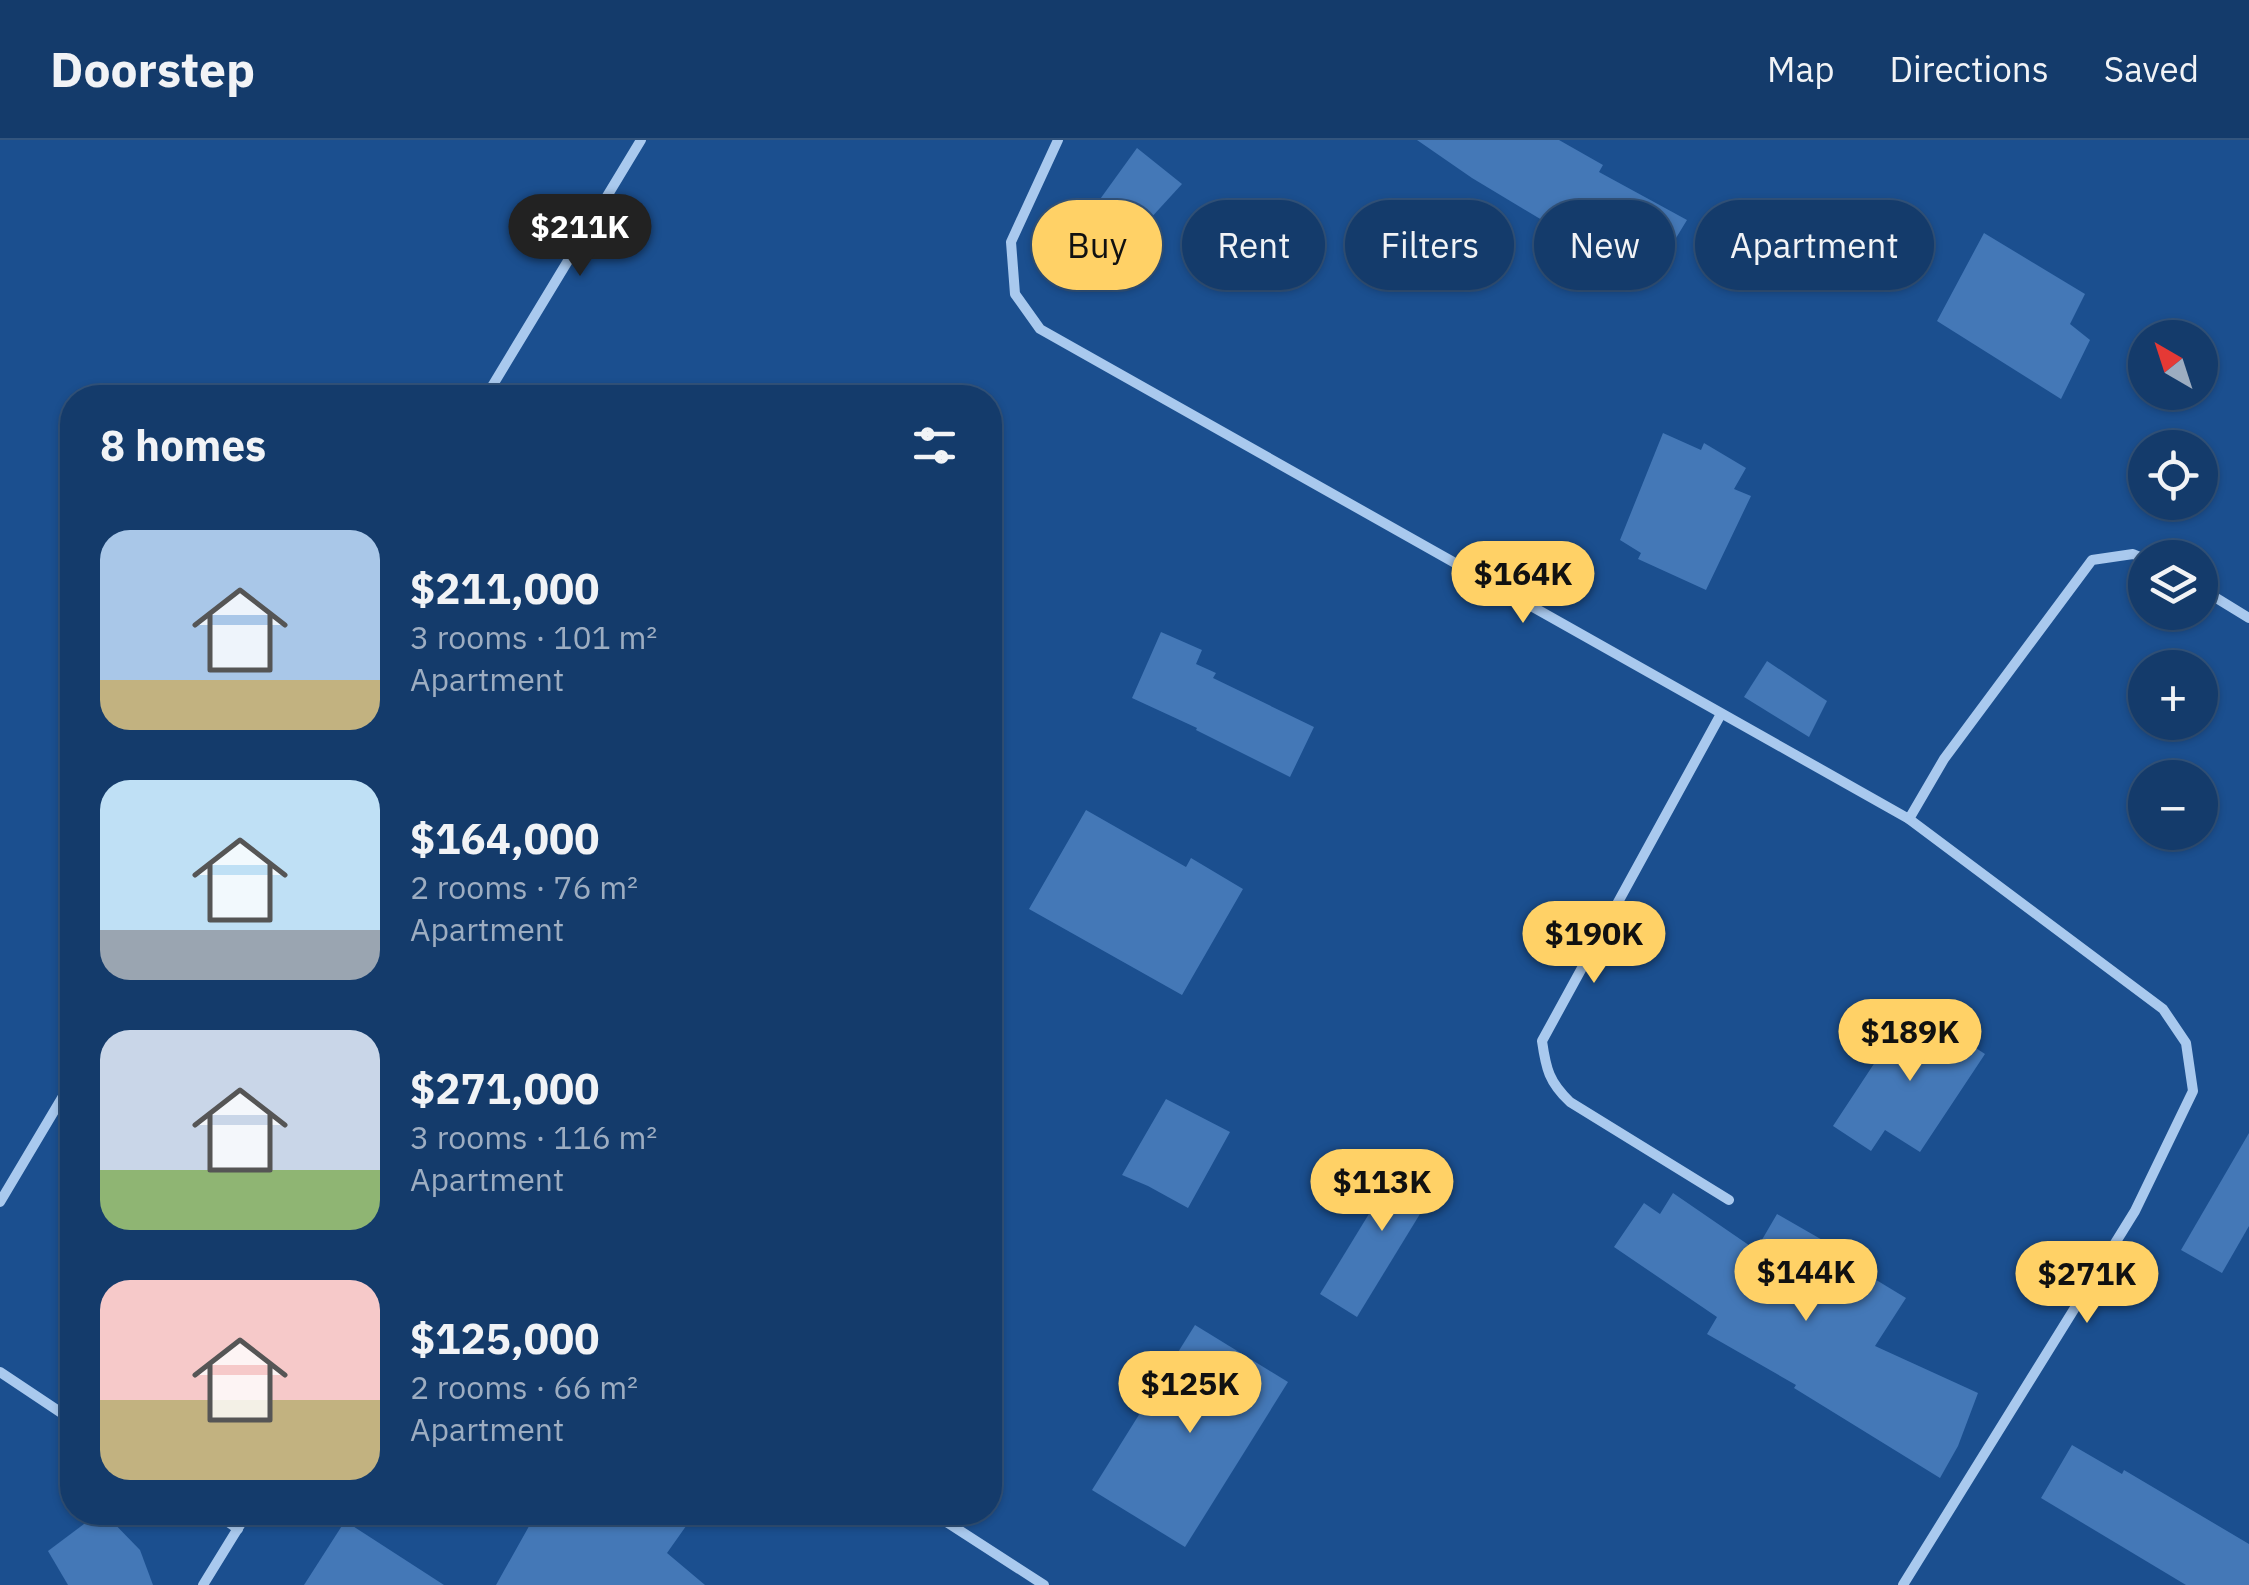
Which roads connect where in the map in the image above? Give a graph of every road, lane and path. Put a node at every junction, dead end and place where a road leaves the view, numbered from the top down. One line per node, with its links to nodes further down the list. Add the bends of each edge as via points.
1 (641, 140): 3 (street)
2 (1058, 140): 7 (street, via 1010,242 1015,294 1040,328)
3 (494, 385)
4 (2128, 555): 8 (street, via 2092,560 1944,760)
5 (2218, 599): 6 (street)
6 (2249, 618)
7 (1721, 714): 8 (street); 10 (street, via 1542,1041 1553,1086 1570,1102)
8 (1908, 820): 20 (street, via 2163,1009 2186,1044 2193,1090 2134,1211)
9 (60, 1102): 11 (street)
10 (1729, 1200)
11 (0, 1202)
12 (0, 1372): 13 (street)
13 (60, 1412)
14 (234, 1525): 17 (street)
15 (240, 1525): 17 (street)
16 (951, 1525): 19 (street)
17 (238, 1528): 18 (street)
18 (203, 1585)
19 (1044, 1585)
20 (1903, 1585)

